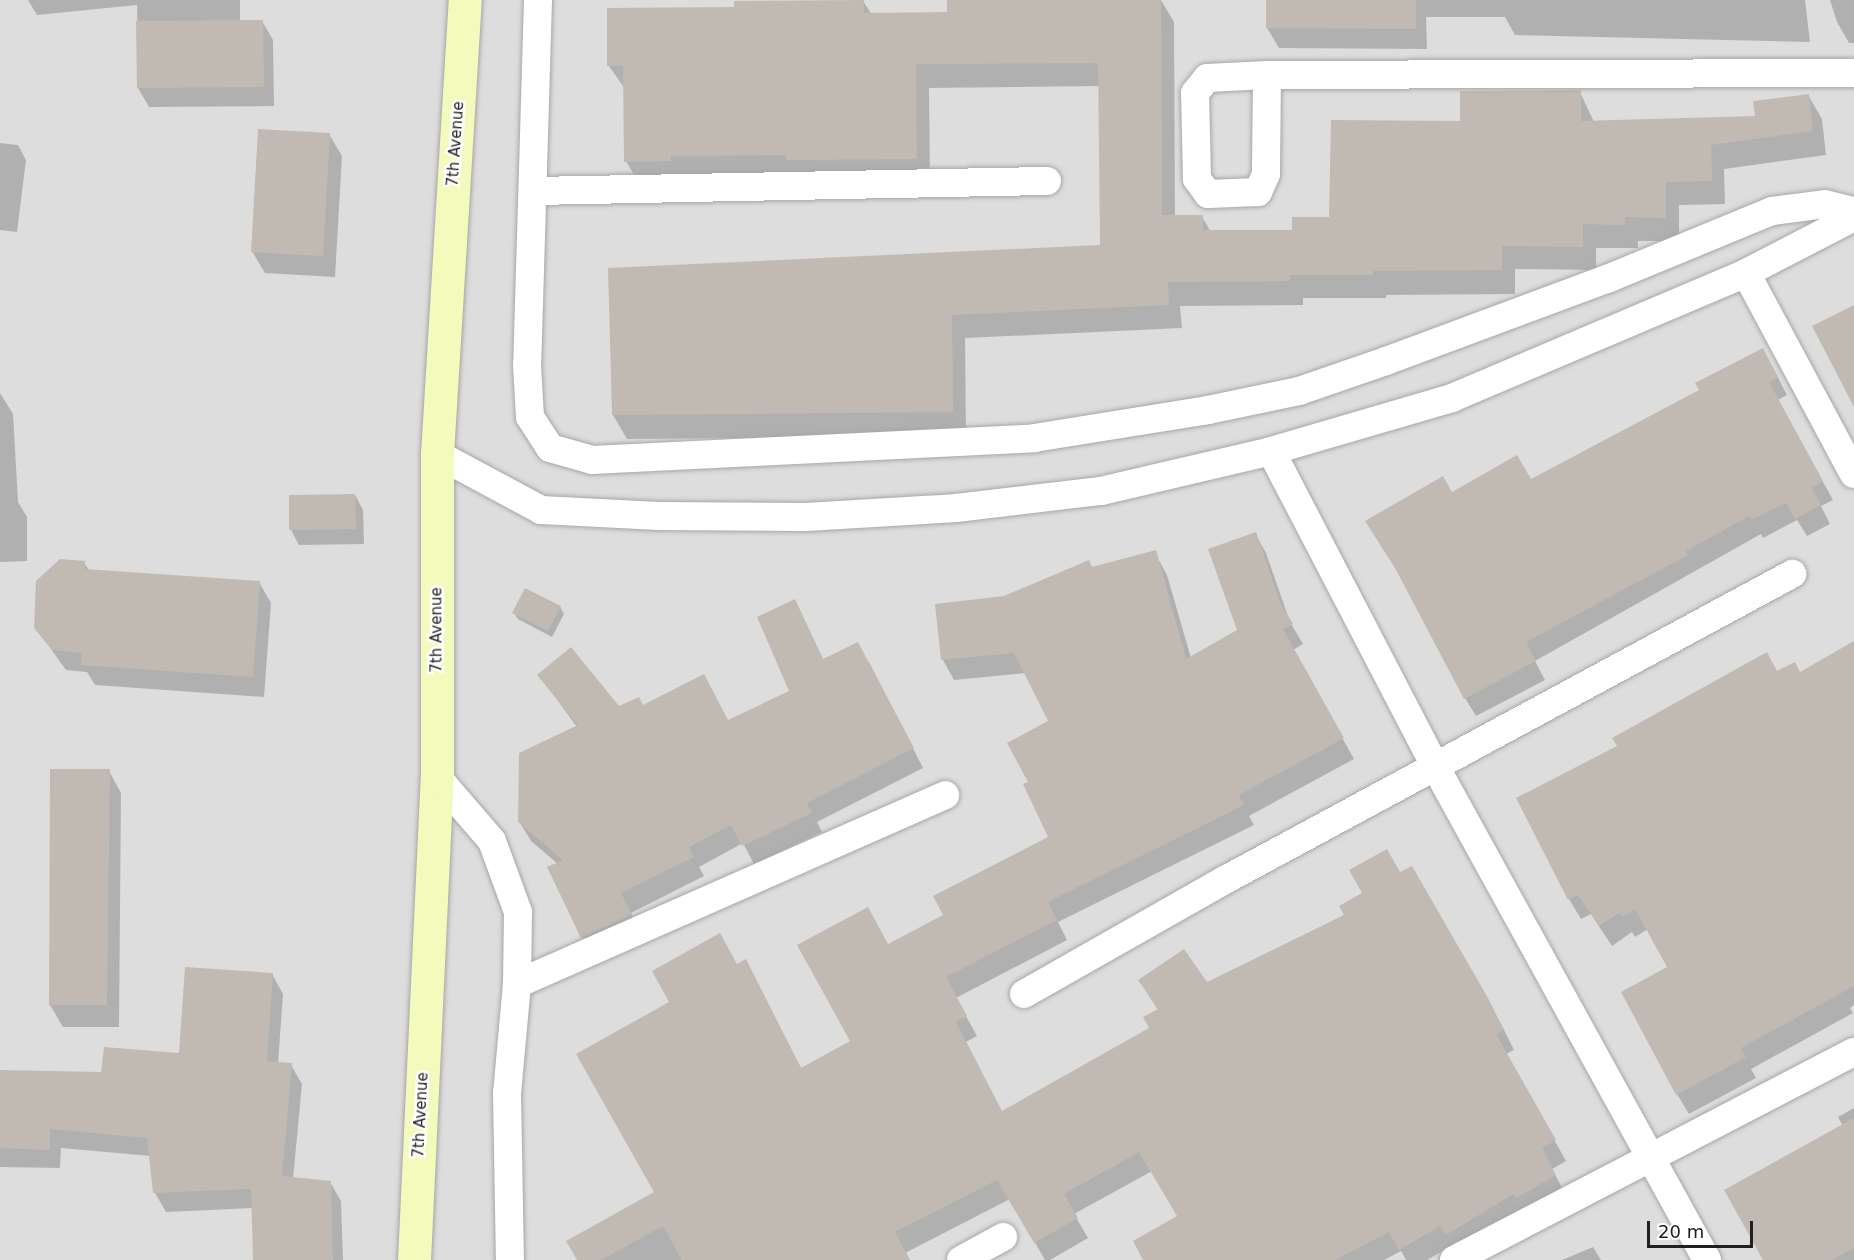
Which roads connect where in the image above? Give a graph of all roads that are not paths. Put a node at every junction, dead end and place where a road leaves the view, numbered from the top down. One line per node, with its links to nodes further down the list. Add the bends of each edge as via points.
1 (465, 0): 11 (main road, 7th Avenue)
2 (538, 0): 6 (street)
3 (1854, 74): 4 (street)
4 (1267, 75)
5 (1047, 181): 6 (street)
6 (534, 191): 7 (street, via 527,365 530,417 550,448 592,460 1034,438 1208,410 1299,391 1386,361 1607,279 1772,211 1825,204)
7 (1854, 210)
8 (1854, 217): 9 (street)
9 (1746, 273): 10 (street, via 1452,398); 12 (street)
10 (1271, 451): 11 (street, via 1101,491 956,508 806,517 541,510); 14 (street)
11 (437, 454): 15 (main road, 7th Avenue)
12 (1854, 474)
13 (1792, 574): 14 (street)
14 (1435, 766): 18 (street); 20 (street)
15 (437, 777): 17 (street, via 492,841 518,912); 22 (main road, 7th Avenue)
16 (945, 795): 17 (street)
17 (517, 984): 23 (street, via 507,1093)
18 (1024, 994)
19 (1854, 1052): 20 (street)
20 (1647, 1156): 25 (street); 26 (street)
21 (1003, 1236): 24 (street)
22 (414, 1260)
23 (510, 1260)
24 (961, 1260)
25 (1454, 1260)
26 (1707, 1260)

